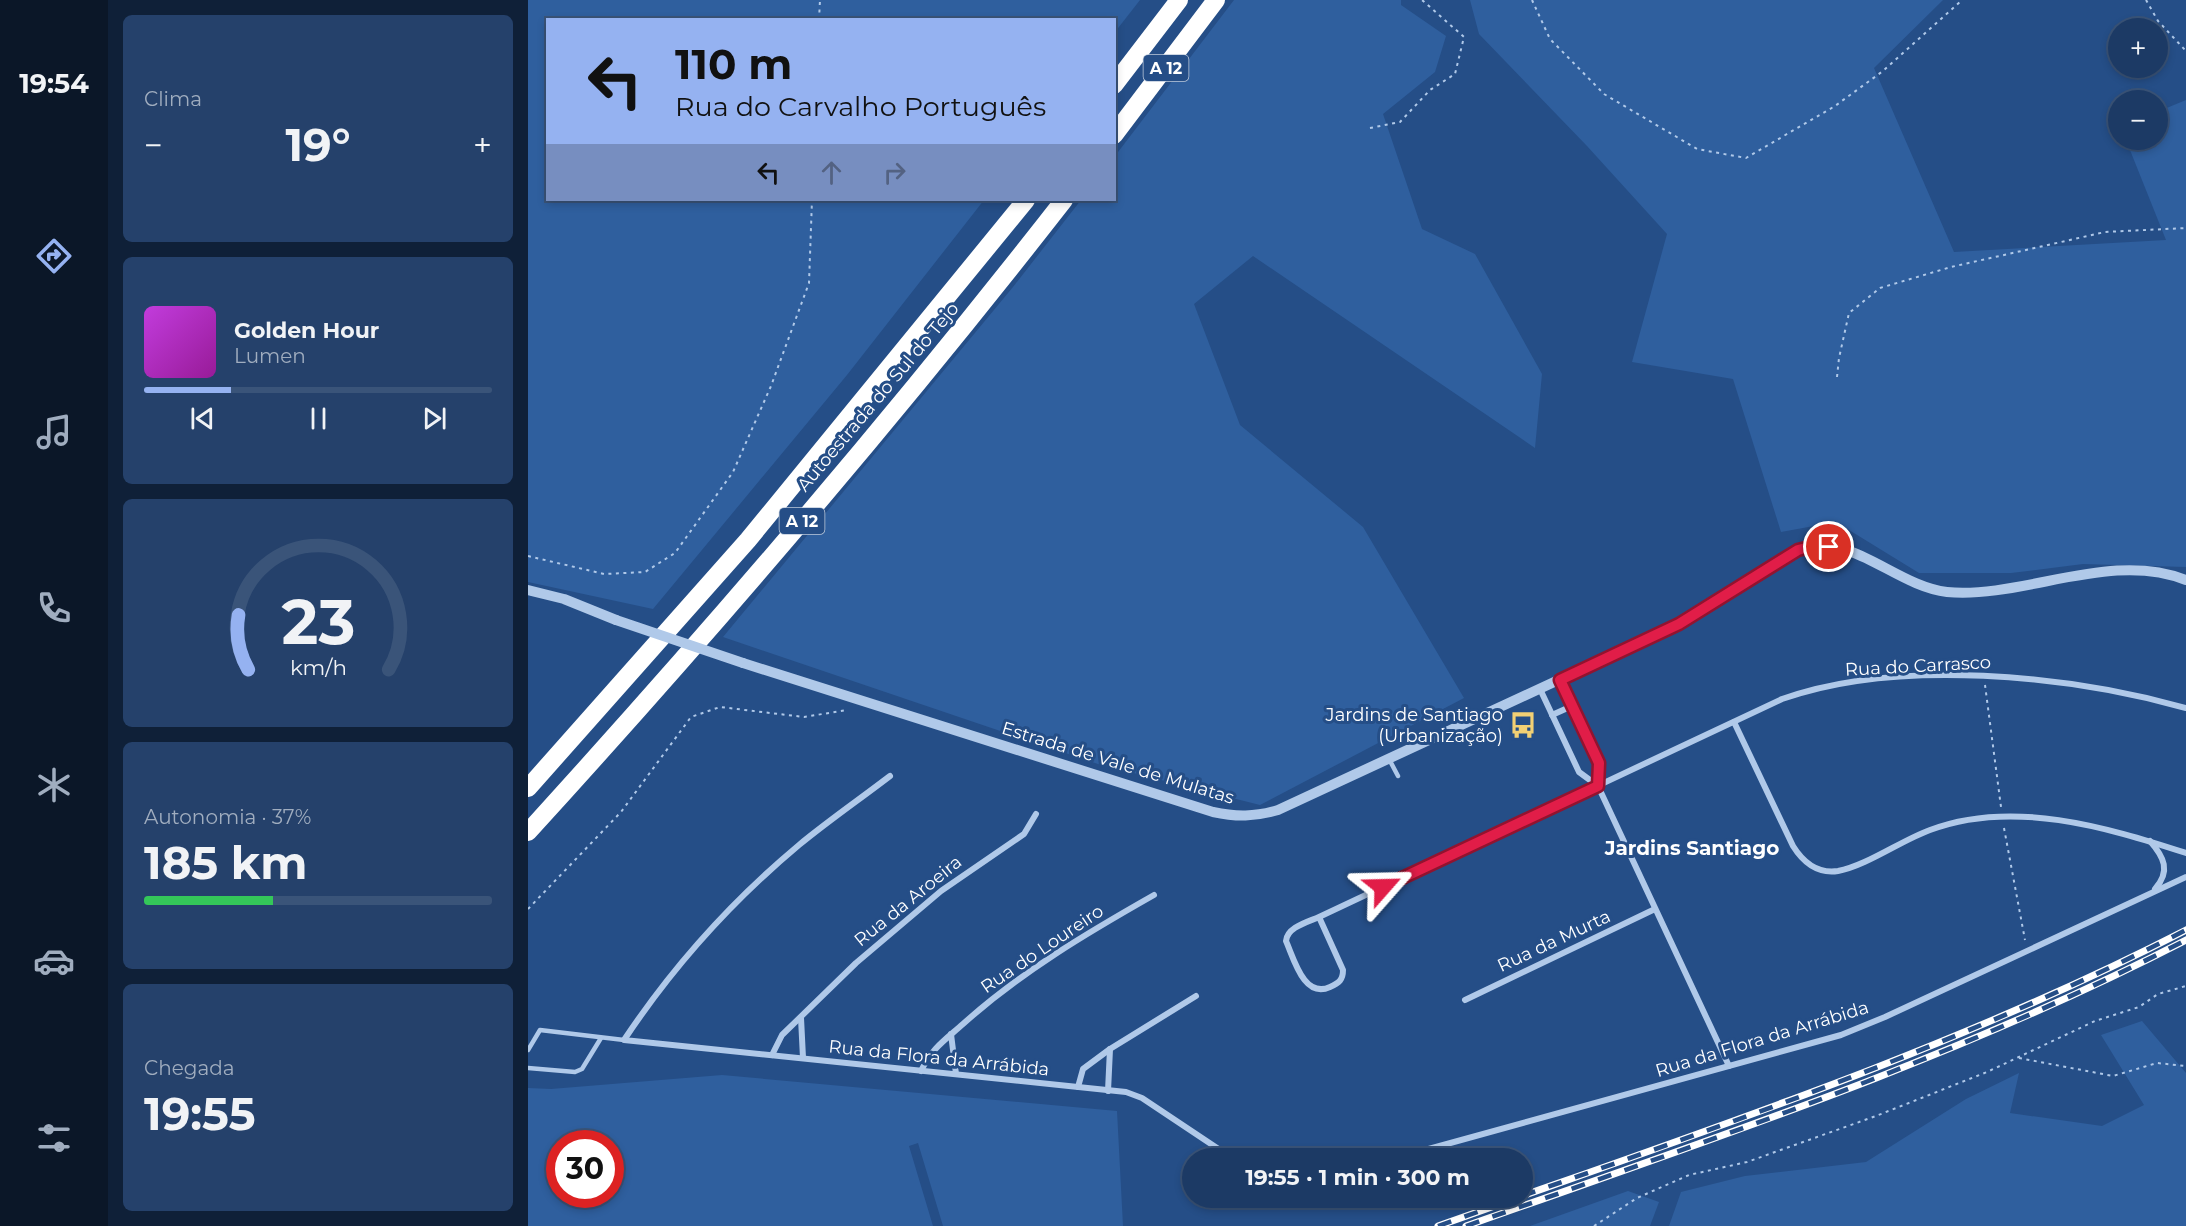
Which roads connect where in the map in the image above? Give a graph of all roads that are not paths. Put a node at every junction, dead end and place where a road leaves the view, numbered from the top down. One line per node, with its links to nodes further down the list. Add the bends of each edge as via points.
1 (1179, 0): 3 (highway, A 12)
2 (1216, 0): 4 (highway, A 12)
3 (1116, 82)
4 (1116, 132)
5 (1025, 201): 19 (highway, Autoestrada do Sul do Tejo / A 12, via 748,540)
6 (1063, 201): 21 (highway, Autoestrada do Sul do Tejo / A 12, via 797,527)
7 (2186, 580): 9 (street, Estrada de Vale de Mulatas, via 2157,571 2120,570 1976,591 1944,591 1911,582 1845,551 1814,546 1780,559 1679,624)
8 (528, 590): 15 (street, Estrada de Vale de Mulatas, bridge, via 564,599 743,663 1227,815 1260,816 1278,810)
9 (1560, 680): 10 (street, Estrada de Vale de Mulatas); 11 (street)
10 (1540, 689): 13 (street); 15 (street, Estrada de Vale de Mulatas)
11 (1572, 706): 13 (street); 18 (street, via 1599,763)
12 (2186, 708): 14 (street, Rua do Carrasco, via 2100,688 1986,676 1914,677 1829,686 1782,699)
13 (1552, 715): 18 (street, via 1579,772)
14 (1734, 722): 18 (street, Rua do Carrasco); 22 (street, via 1793,846 1808,865 1818,869 1829,872 1848,868 1946,825 2002,816 2077,824)
15 (1389, 759): 17 (lane)
16 (890, 776): 34 (street, via 800,844 750,889 666,981)
17 (1398, 776)
18 (1598, 786): 27 (street); 28 (street, Rua do Carrasco)
19 (528, 788)
20 (1036, 814): 31 (street, Rua da Aroeira, via 1024,834 892,930)
21 (528, 832)
22 (2150, 841): 23 (street); 25 (street, via 2165,865)
23 (2186, 853)
24 (2186, 877): 25 (street, Rua da Flora da Arrábida)
25 (2153, 892): 39 (street, Rua da Flora da Arrábida, via 1862,1028)
26 (1154, 895): 32 (street, Rua do Loureiro, via 1047,959)
27 (1655, 909): 30 (street, Rua da Murta); 39 (street)
28 (1319, 917): 28 (street, Rua do Carrasco, via 1291,931 1286,939 1305,982 1319,991 1337,984 1343,972)
29 (1196, 996): 35 (street)
30 (1465, 1000)
31 (801, 1018): 37 (street, Rua da Aroeira, via 782,1035); 38 (street)
32 (951, 1034): 41 (street, Rua do Loureiro, via 929,1053); 42 (street)
33 (602, 1038): 34 (lane); 36 (lane, via 540,1030); 40 (lane, via 582,1069 575,1072)
34 (624, 1040): 37 (street, Rua da Flora da Arrábida)
35 (1110, 1049): 43 (street, via 1083,1069); 44 (street)
36 (528, 1050)
37 (772, 1055): 38 (street, Rua da Flora da Arrábida)
38 (803, 1058): 41 (street, Rua da Flora da Arrábida)
39 (1729, 1066): 46 (street, Rua da Flora da Arrábida)
40 (528, 1068)
41 (921, 1071): 42 (street, Rua da Flora da Arrábida)
42 (956, 1074): 43 (street, Rua da Flora da Arrábida)
43 (1078, 1087): 44 (street, Rua da Flora da Arrábida)
44 (1108, 1090): 45 (street, Rua da Flora da Arrábida, via 1142,1098)
45 (1217, 1148)
46 (1432, 1148)

